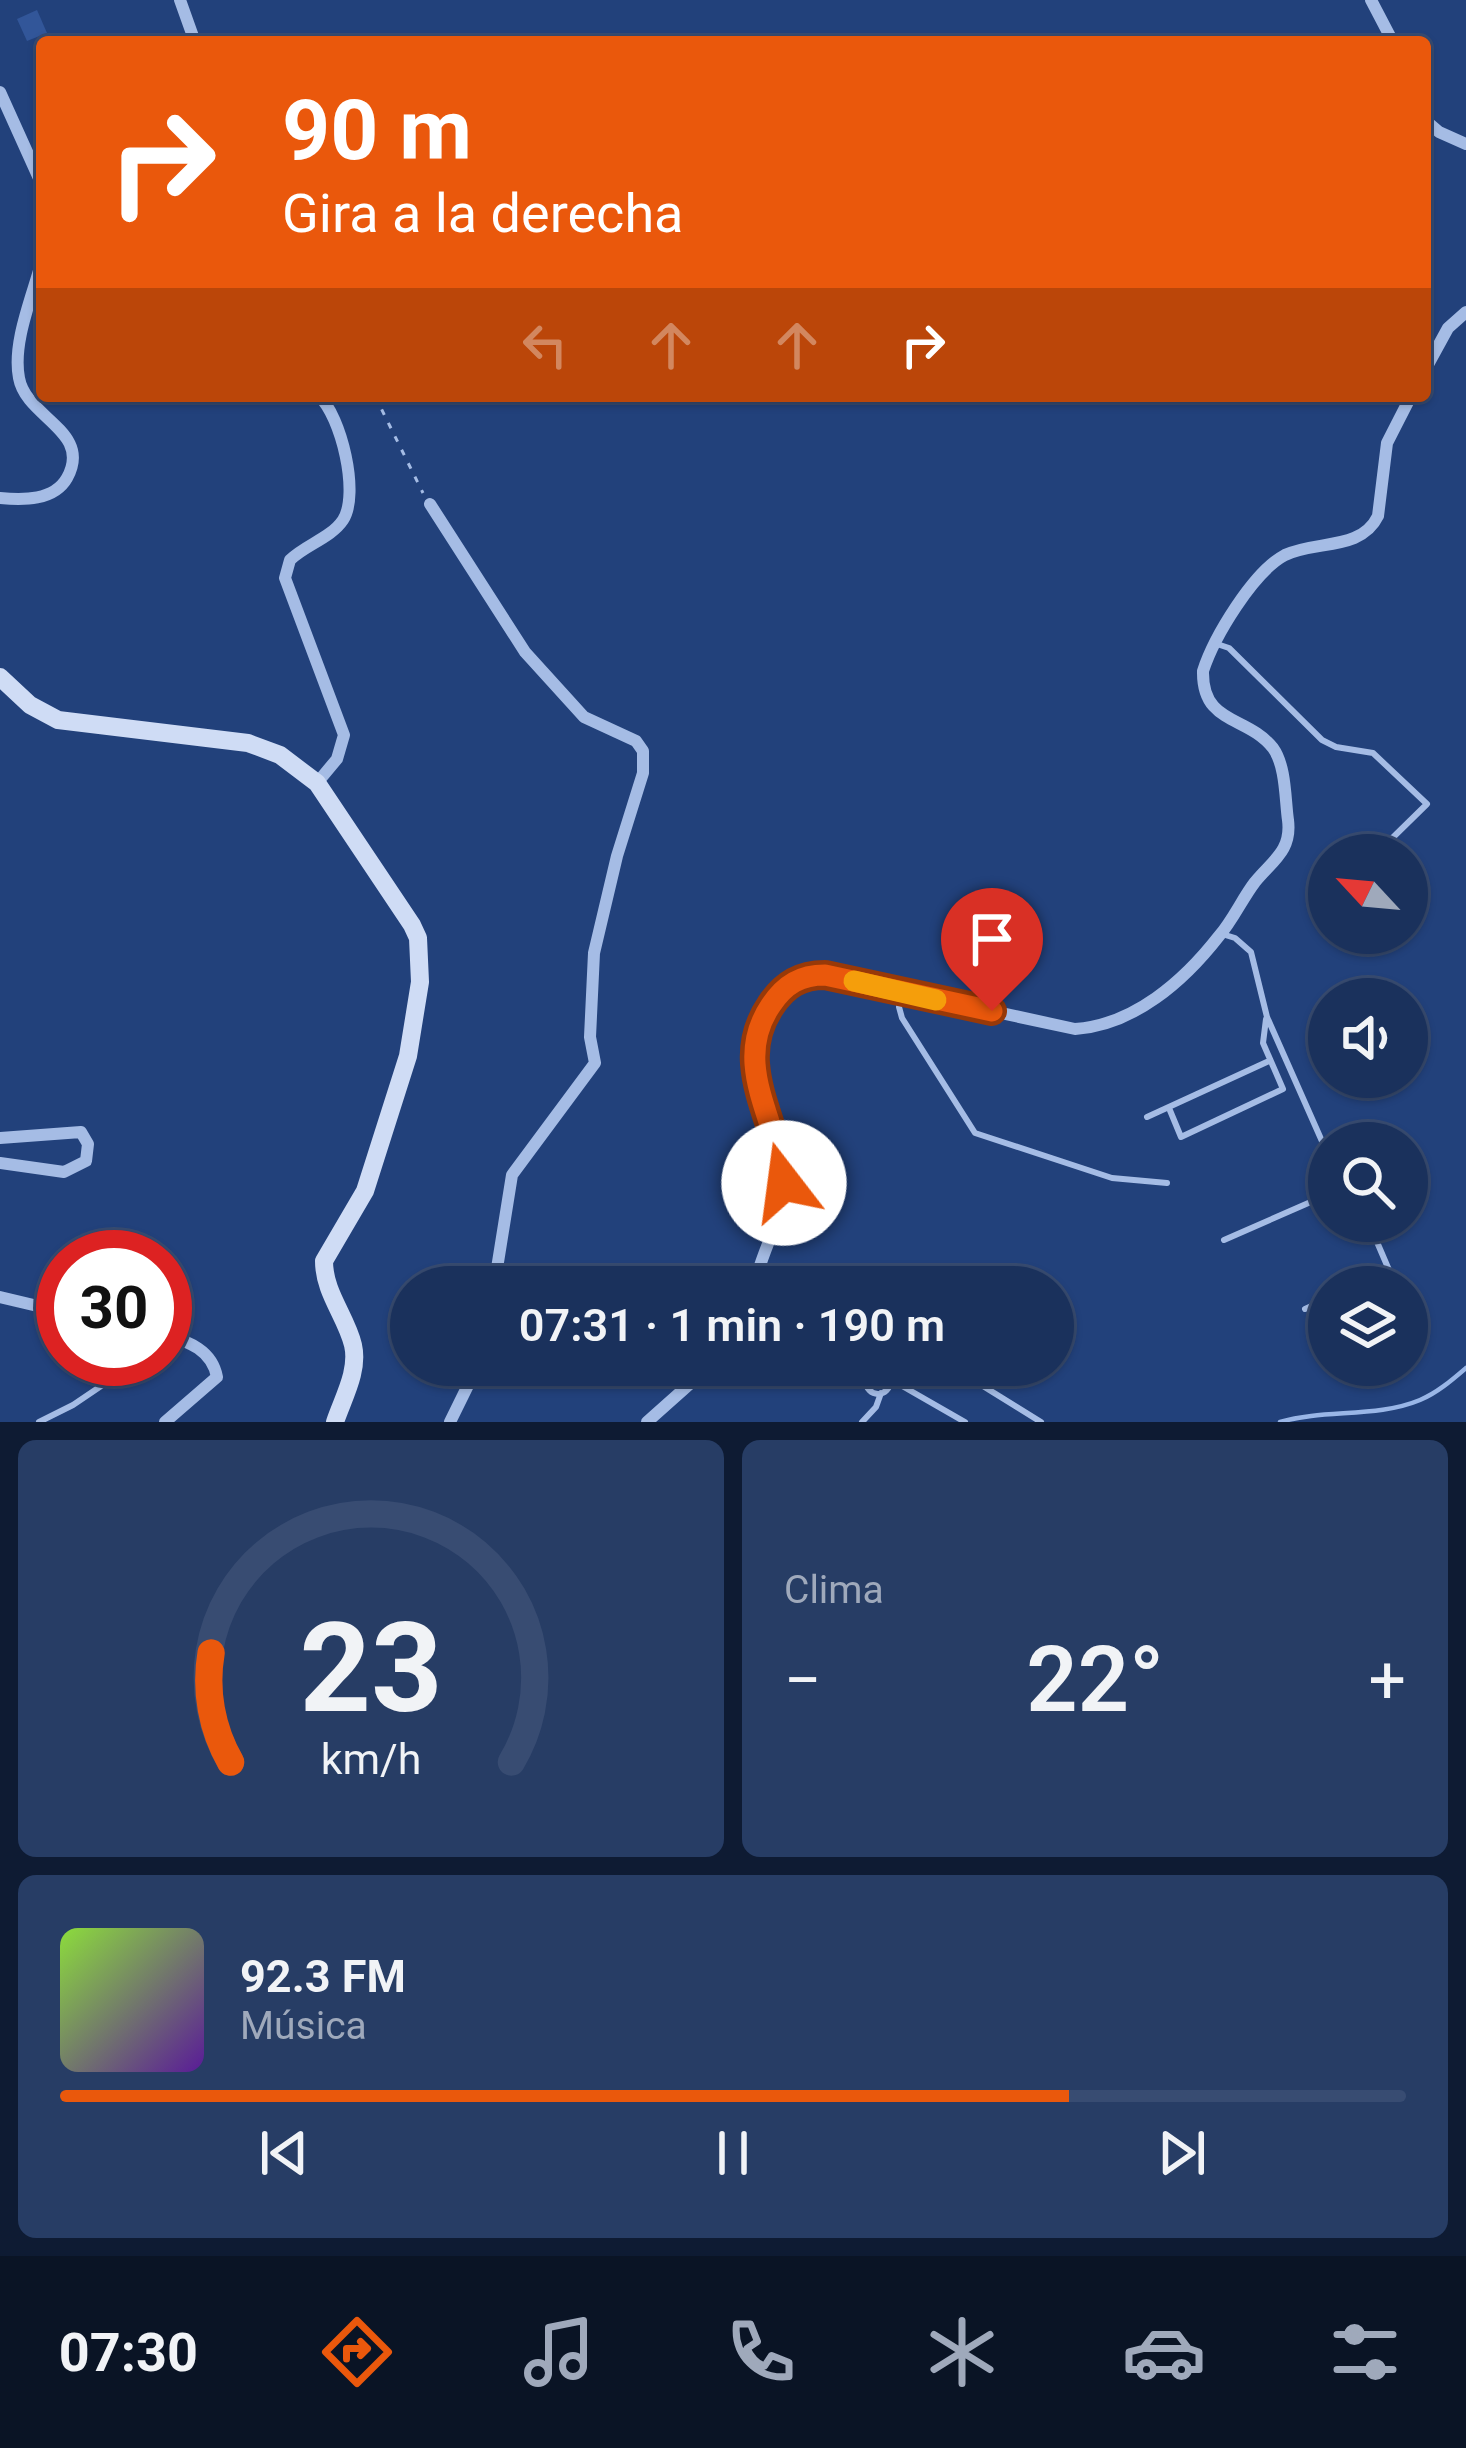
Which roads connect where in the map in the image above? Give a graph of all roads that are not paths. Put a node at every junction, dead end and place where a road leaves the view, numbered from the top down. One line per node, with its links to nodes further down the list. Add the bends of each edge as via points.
1 (180, 0): 3 (street)
2 (1371, 0): 4 (street)
3 (193, 36)
4 (1390, 36)
5 (0, 92): 8 (street)
6 (1431, 125): 7 (street)
7 (1466, 144)
8 (36, 172)
9 (36, 283): 14 (street, via 19,382 67,435 72,467 51,492)
10 (1466, 312): 11 (street)
11 (1431, 359)
12 (324, 402): 18 (street, via 343,443 348,508 340,525 290,560 285,578 344,735)
13 (1408, 402): 16 (street, via 1387,443 1373,526 1273,564)
14 (0, 498)
15 (430, 505): 32 (street, via 525,652 584,717 636,741 644,758 594,953 595,1063 512,1175)
16 (1215, 643): 19 (lane, via 1322,740 1373,753 1427,805); 20 (street, via 1203,671 1207,698 1273,749 1289,836)
17 (0, 676): 18 (street, via 58,720 248,743)
18 (317, 783): 49 (street, via 412,925 420,957 408,1056 365,1191 324,1261 354,1346)
19 (1397, 834)
20 (1222, 934): 21 (street, via 1163,994 1089,1028); 22 (lane, via 1251,952)
21 (902, 994): 29 (lane, via 902,1018 975,1132 1112,1178); 33 (street, via 811,975 785,987 764,1016 753,1049 758,1091 784,1183)
22 (1267, 1018): 23 (lane, via 1262,1034); 26 (lane)
23 (1270, 1060): 24 (lane); 24 (lane, via 1283,1089 1263,1099 1181,1137)
24 (1169, 1108): 25 (lane)
25 (1147, 1117)
26 (1314, 1122)
27 (0, 1138): 28 (street, via 68,1130 88,1144 86,1161 64,1172)
28 (0, 1162)
29 (1167, 1183)
30 (1308, 1203): 31 (lane)
31 (1224, 1240)
32 (497, 1266)
33 (758, 1266)
34 (0, 1297): 35 (street)
35 (36, 1306)
36 (1308, 1308): 37 (lane)
37 (1305, 1310)
38 (192, 1347): 48 (street, via 214,1363 217,1377)
39 (102, 1386): 47 (lane)
40 (468, 1386): 50 (street)
41 (687, 1386): 51 (street)
42 (868, 1386): 46 (lane)
43 (888, 1386): 46 (lane)
44 (902, 1386): 53 (lane)
45 (983, 1386): 54 (lane)
46 (881, 1394): 52 (lane)
47 (39, 1422)
48 (164, 1422)
49 (335, 1422)
50 (450, 1422)
51 (646, 1422)
52 (862, 1422)
53 (964, 1422)
54 (1041, 1422)

